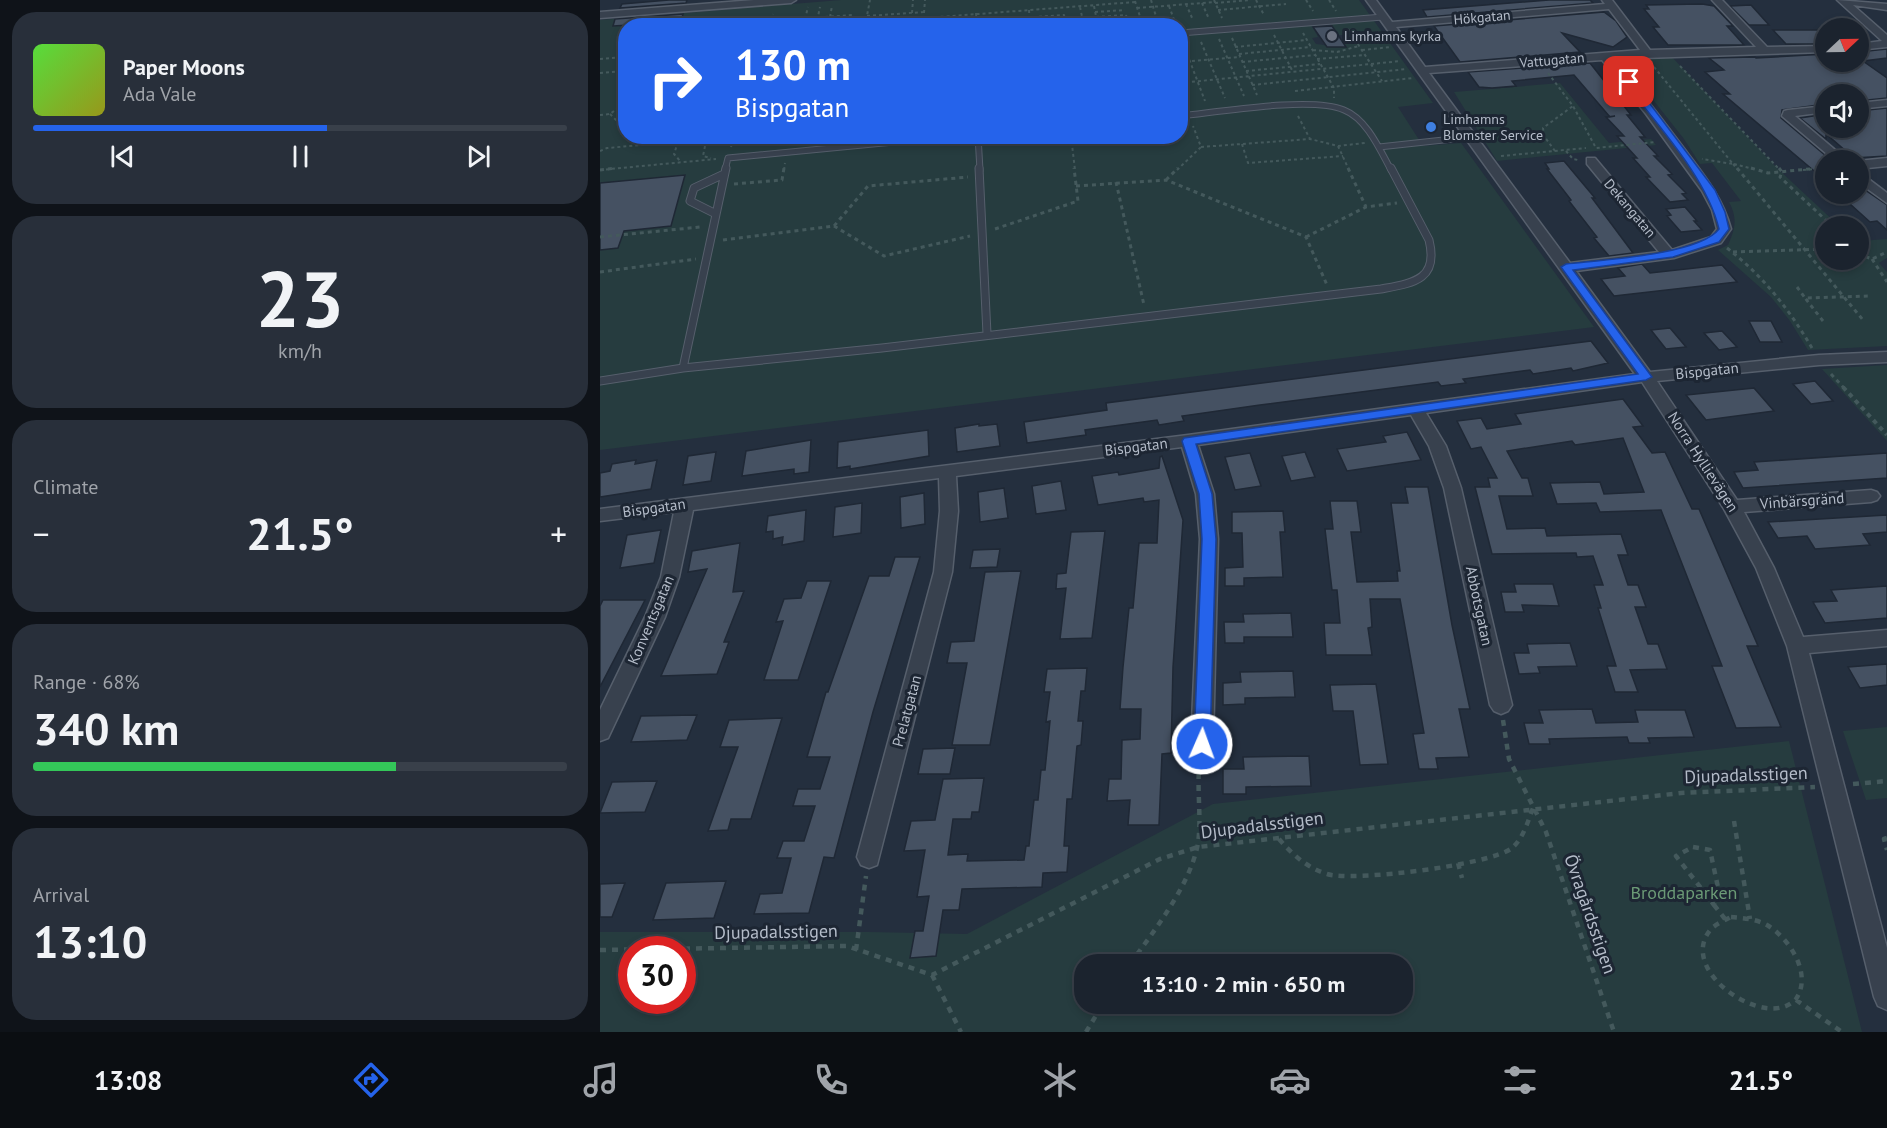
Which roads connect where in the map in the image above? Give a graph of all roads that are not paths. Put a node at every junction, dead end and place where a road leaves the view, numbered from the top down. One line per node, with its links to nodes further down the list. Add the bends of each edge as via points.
1 (791, 0): 7 (street)
2 (1371, 0): 8 (street, Norra Hyllievägen)
3 (1717, 0): 13 (street)
4 (1840, 0): 6 (street); 10 (street)
5 (1609, 3): 8 (street, Hökgatan); 14 (street)
6 (1887, 7)
7 (600, 15)
8 (1384, 24): 9 (lane, via 1342,20); 16 (street, Norra Hyllievägen)
9 (1188, 35)
10 (1887, 42): 11 (street)
11 (1869, 45)
12 (1815, 49): 13 (street, Vattugatan)
13 (1764, 50): 14 (street, Vattugatan)
14 (1647, 53): 15 (street, Vattugatan)
15 (1605, 56): 16 (street, Vattugatan); 33 (street, via 1641,95 1710,190 1720,212 1724,229 1716,240)
16 (1422, 70): 21 (street, Norra Hyllievägen)
17 (1887, 103): 18 (street)
18 (1869, 105)
19 (1815, 110): 25 (street, via 1788,116)
20 (1188, 115): 24 (lane, via 1329,106 1354,115)
21 (1471, 137): 24 (lane); 34 (street, Norra Hyllievägen)
22 (872, 144): 29 (lane, via 728,158)
23 (979, 144): 35 (lane)
24 (1377, 145): 35 (lane, via 1434,254 1426,274 1412,283)
25 (1829, 150)
26 (1591, 161): 33 (street, Dekangatan)
27 (1887, 162): 28 (street)
28 (1869, 164)
29 (724, 174): 32 (lane); 32 (lane, via 694,188 690,201)
30 (1869, 184): 31 (street)
31 (1887, 199)
32 (716, 214): 37 (lane)
33 (1669, 255): 34 (street)
34 (1566, 267): 38 (street, Norra Hyllievägen)
35 (987, 334): 37 (lane)
36 (1887, 357): 38 (street, Bispgatan)
37 (683, 368): 39 (lane)
38 (1646, 377): 40 (street, Bispgatan); 45 (street, Norra Hyllievägen)
39 (600, 381)
40 (1415, 408): 41 (street, Bispgatan); 49 (street, Abbotsgatan, via 1429,426 1443,456)
41 (1188, 441): 42 (street, Bispgatan); 51 (street, via 1205,494 1209,539)
42 (947, 472): 44 (street, Bispgatan); 52 (street, Prelatgatan, via 949,511 943,572)
43 (1871, 496): 45 (street, Vinbärsgränd)
44 (685, 503): 46 (street, Bispgatan); 50 (street, Konventsgatan, via 670,578)
45 (1732, 507): 48 (street, Norra Hyllievägen, via 1765,568)
46 (600, 515)
47 (1887, 638): 48 (street)
48 (1797, 646): 53 (street, Norra Hyllievägen)
49 (1501, 705)
50 (600, 732)
51 (1202, 744)
52 (869, 857)
53 (1887, 997)

